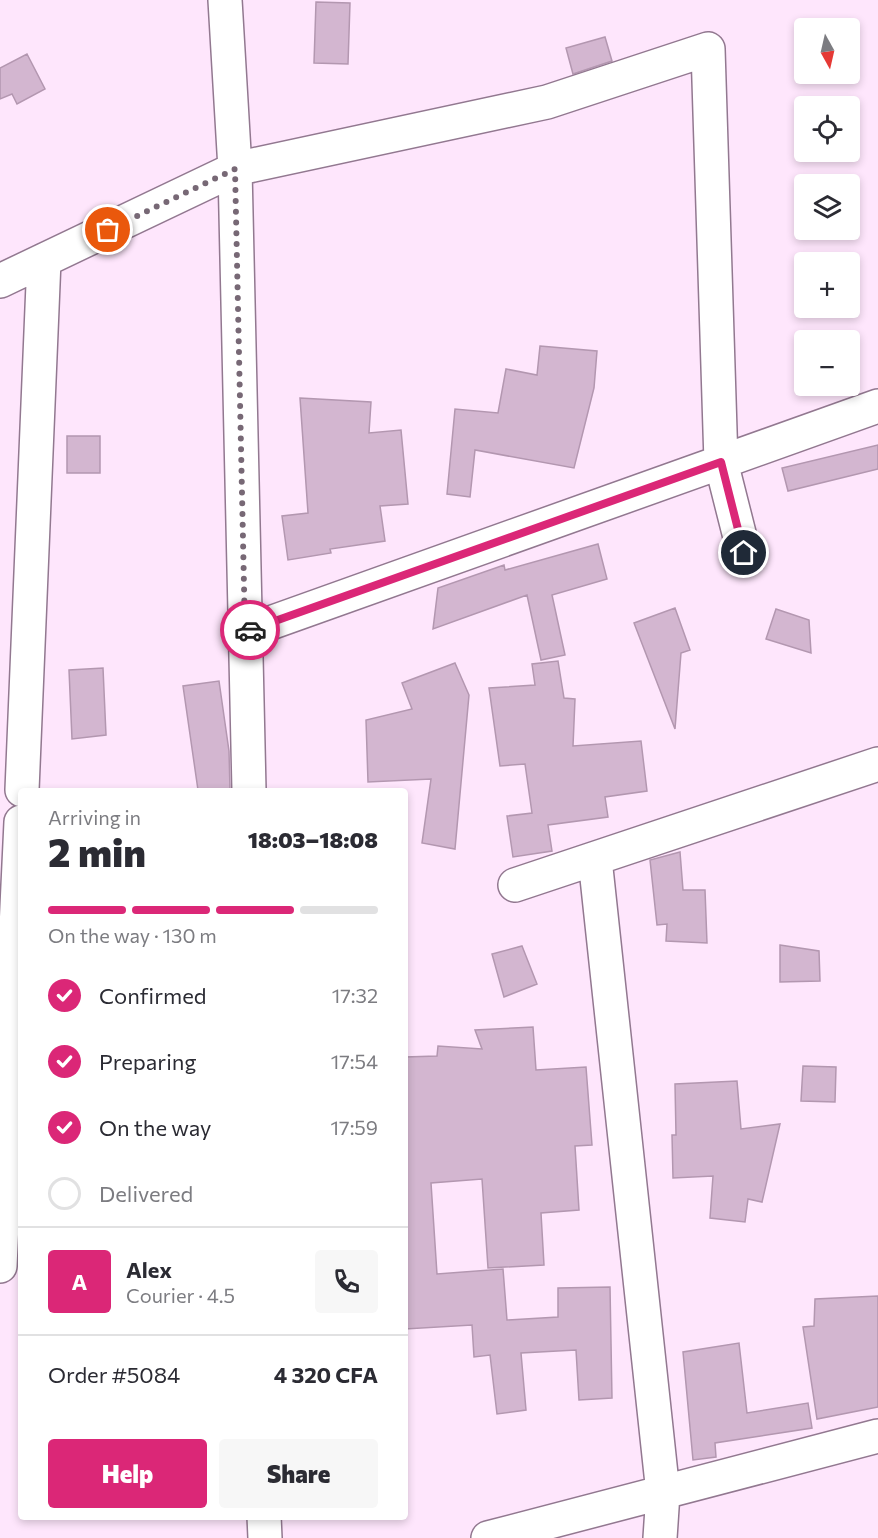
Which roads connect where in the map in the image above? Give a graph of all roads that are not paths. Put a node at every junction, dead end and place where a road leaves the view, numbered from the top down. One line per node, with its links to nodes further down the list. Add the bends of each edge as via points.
1 (225, 0): 2 (street)
2 (235, 169): 3 (street); 6 (street, via 547,102 708,49); 8 (street)
3 (45, 260): 4 (street); 10 (street)
4 (0, 281)
5 (878, 406): 6 (street)
6 (721, 462): 7 (street); 8 (street)
7 (744, 553)
8 (245, 632): 11 (street)
9 (878, 764): 14 (street)
10 (22, 788)
11 (249, 788)
12 (0, 831): 13 (street)
13 (18, 831)
14 (595, 859): 15 (street); 20 (street)
15 (515, 885)
16 (18, 888): 17 (street)
17 (1, 1212): 18 (street)
18 (0, 1266)
19 (878, 1436): 20 (street)
20 (663, 1493): 23 (street); 24 (street)
21 (264, 1520): 22 (street)
22 (265, 1538)
23 (488, 1538)
24 (660, 1538)

